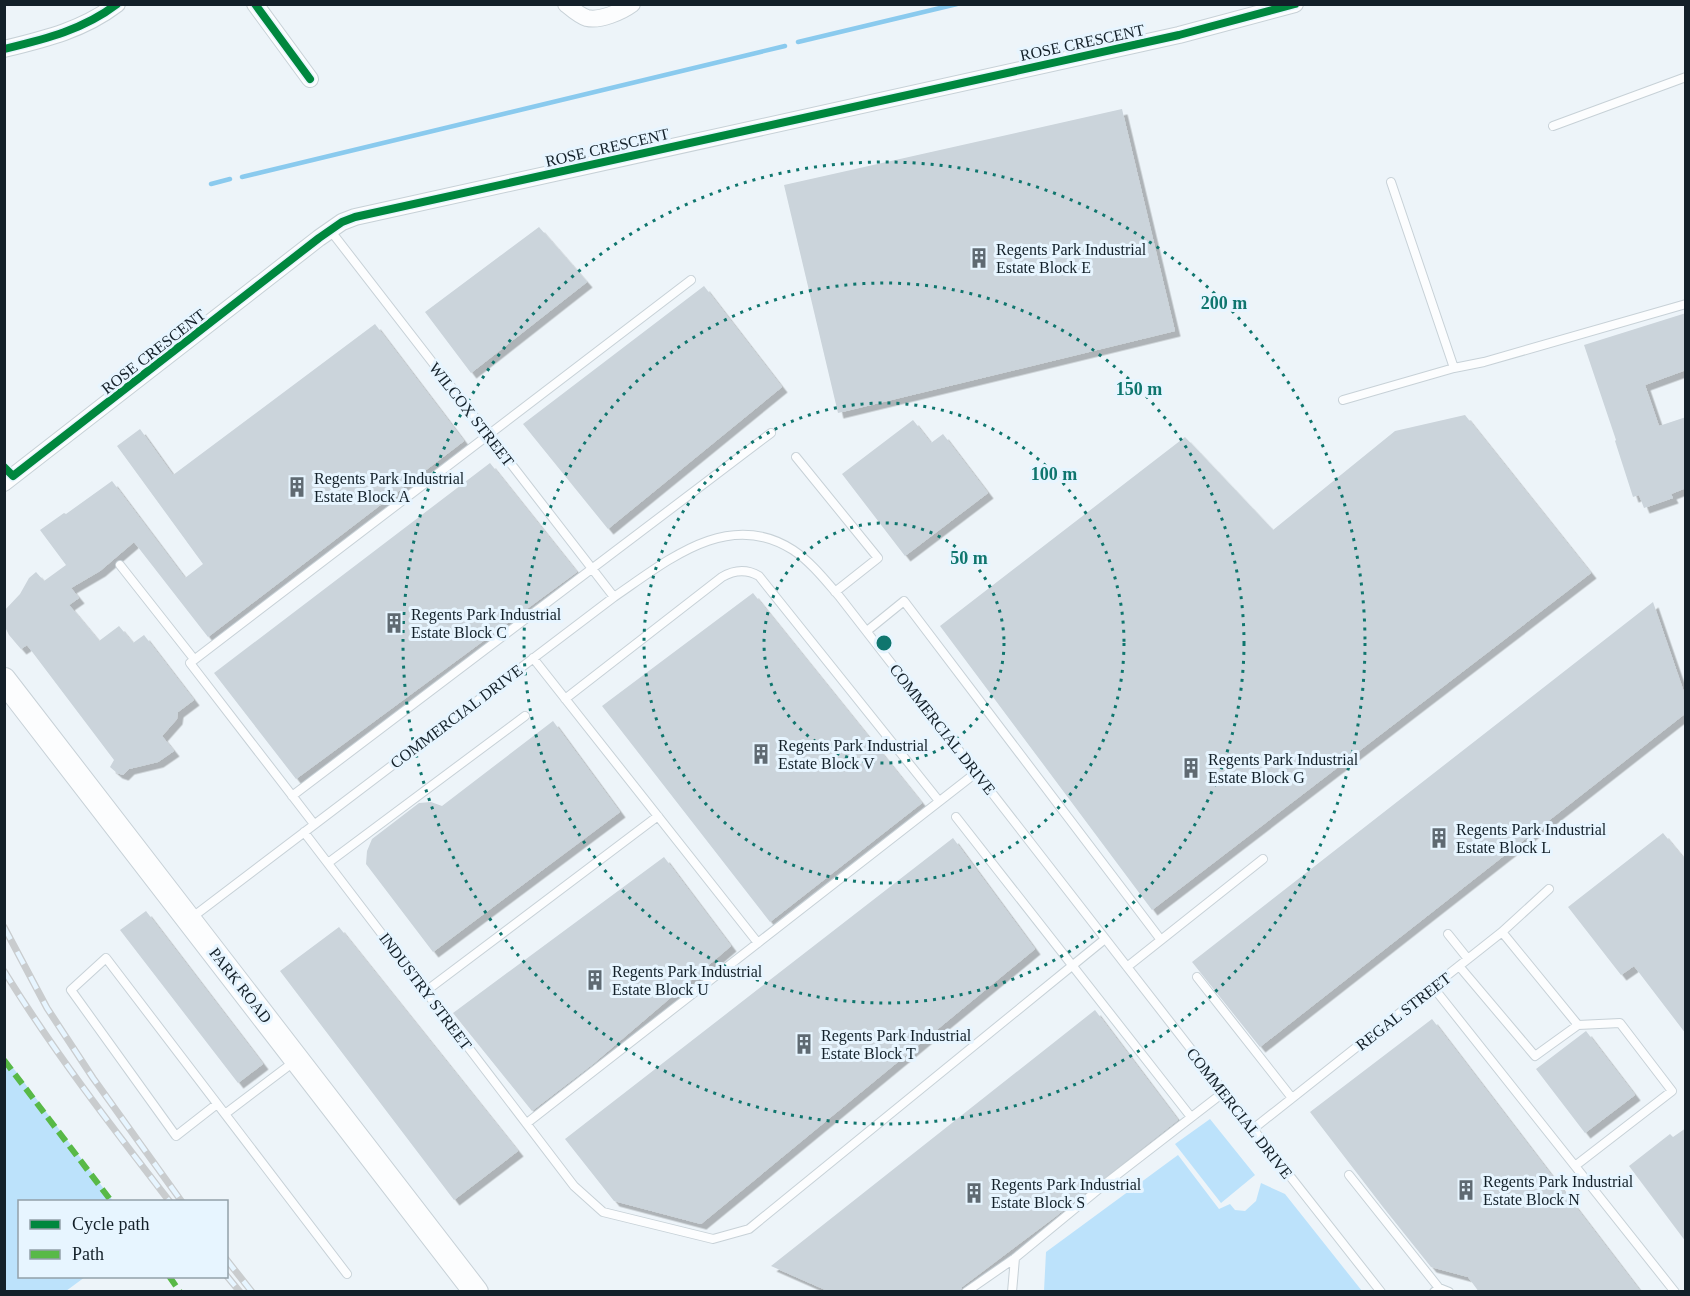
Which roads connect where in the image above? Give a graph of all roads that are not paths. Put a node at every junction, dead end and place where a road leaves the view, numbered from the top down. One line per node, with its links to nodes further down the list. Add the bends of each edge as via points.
1 (117, 4): 6 (street, via 99,18 62,34)
2 (255, 4): 8 (street)
3 (566, 4): 4 (street, via 585,17 595,18 623,11)
4 (632, 4)
5 (1295, 4): 11 (street, ROSE CRESCENT, via 1167,37 355,217)
6 (4, 49)
7 (1686, 77): 9 (lane)
8 (310, 79)
9 (1553, 126)
10 (1391, 182): 14 (lane)
11 (330, 230): 17 (lane, WILCOX STREET); 19 (street, ROSE CRESCENT)
12 (691, 280): 17 (lane)
13 (1686, 304): 14 (lane)
14 (1454, 368): 15 (lane)
15 (1343, 400)
16 (771, 433): 21 (lane)
17 (487, 434): 21 (lane, WILCOX STREET); 26 (lane)
18 (796, 457): 22 (lane, via 878,558)
19 (4, 483)
20 (120, 565): 26 (lane)
21 (592, 568): 23 (lane, WILCOX STREET); 31 (lane)
22 (835, 592): 23 (lane, COMMERCIAL DRIVE, via 794,550 752,534 702,541); 24 (lane, COMMERCIAL DRIVE)
23 (614, 597): 25 (lane, COMMERCIAL DRIVE)
24 (867, 632): 30 (lane, COMMERCIAL DRIVE); 44 (lane, via 904,601)
25 (533, 658): 28 (lane); 35 (lane, COMMERCIAL DRIVE)
26 (194, 659): 31 (lane, via 190,663)
27 (4, 680): 40 (main road, PARK ROAD)
28 (565, 699): 32 (lane, via 722,577 730,572 752,572); 33 (lane)
29 (525, 716): 38 (lane)
30 (977, 772): 32 (lane); 43 (lane, COMMERCIAL DRIVE)
31 (292, 796): 35 (lane)
32 (939, 801): 45 (lane)
33 (658, 816): 45 (lane); 52 (lane)
34 (956, 817): 47 (lane)
35 (314, 824): 36 (lane, COMMERCIAL DRIVE)
36 (304, 832): 38 (lane, INDUSTRY STREET); 40 (lane, COMMERCIAL DRIVE)
37 (1263, 859): 44 (lane)
38 (328, 863): 52 (lane, INDUSTRY STREET)
39 (1550, 889): 41 (lane, REGAL STREET)
40 (190, 919): 54 (main road, PARK ROAD)
41 (1502, 932): 46 (lane, REGAL STREET); 53 (lane)
42 (1448, 934): 46 (lane)
43 (1106, 939): 47 (lane); 49 (lane, COMMERCIAL DRIVE)
44 (1161, 940): 49 (lane)
45 (758, 943): 60 (lane)
46 (1468, 958): 48 (lane, REGAL STREET)
47 (1073, 965): 59 (lane); 60 (lane, INDUSTRY STREET, via 749,1228 713,1239 603,1212 574,1185)
48 (1459, 966): 51 (lane, REGAL STREET); 53 (lane, via 1535,1056)
49 (1127, 967): 55 (lane, COMMERCIAL DRIVE)
50 (1197, 977): 56 (lane)
51 (1433, 987): 56 (lane, REGAL STREET); 62 (lane)
52 (426, 992): 60 (lane, INDUSTRY STREET)
53 (1578, 1025): 62 (lane, via 1620,1023 1672,1091)
54 (297, 1059): 58 (lane); 67 (main road, PARK ROAD)
55 (1224, 1092): 59 (lane); 61 (lane, COMMERCIAL DRIVE)
56 (1292, 1098): 61 (lane, REGAL STREET)
57 (217, 1104): 57 (lane, via 106,958 71,990 176,1136); 58 (lane)
58 (225, 1114): 65 (lane)
59 (1191, 1117): 64 (lane)
60 (527, 1123)
61 (1253, 1129): 70 (lane, COMMERCIAL DRIVE)
62 (1575, 1166): 72 (lane)
63 (1348, 1175): 66 (lane)
64 (1015, 1258): 68 (lane); 69 (lane)
65 (347, 1274)
66 (1436, 1290): 71 (lane)
67 (476, 1292)
68 (966, 1292)
69 (1012, 1292)
70 (1381, 1292)
71 (1449, 1292)
72 (1675, 1292)

